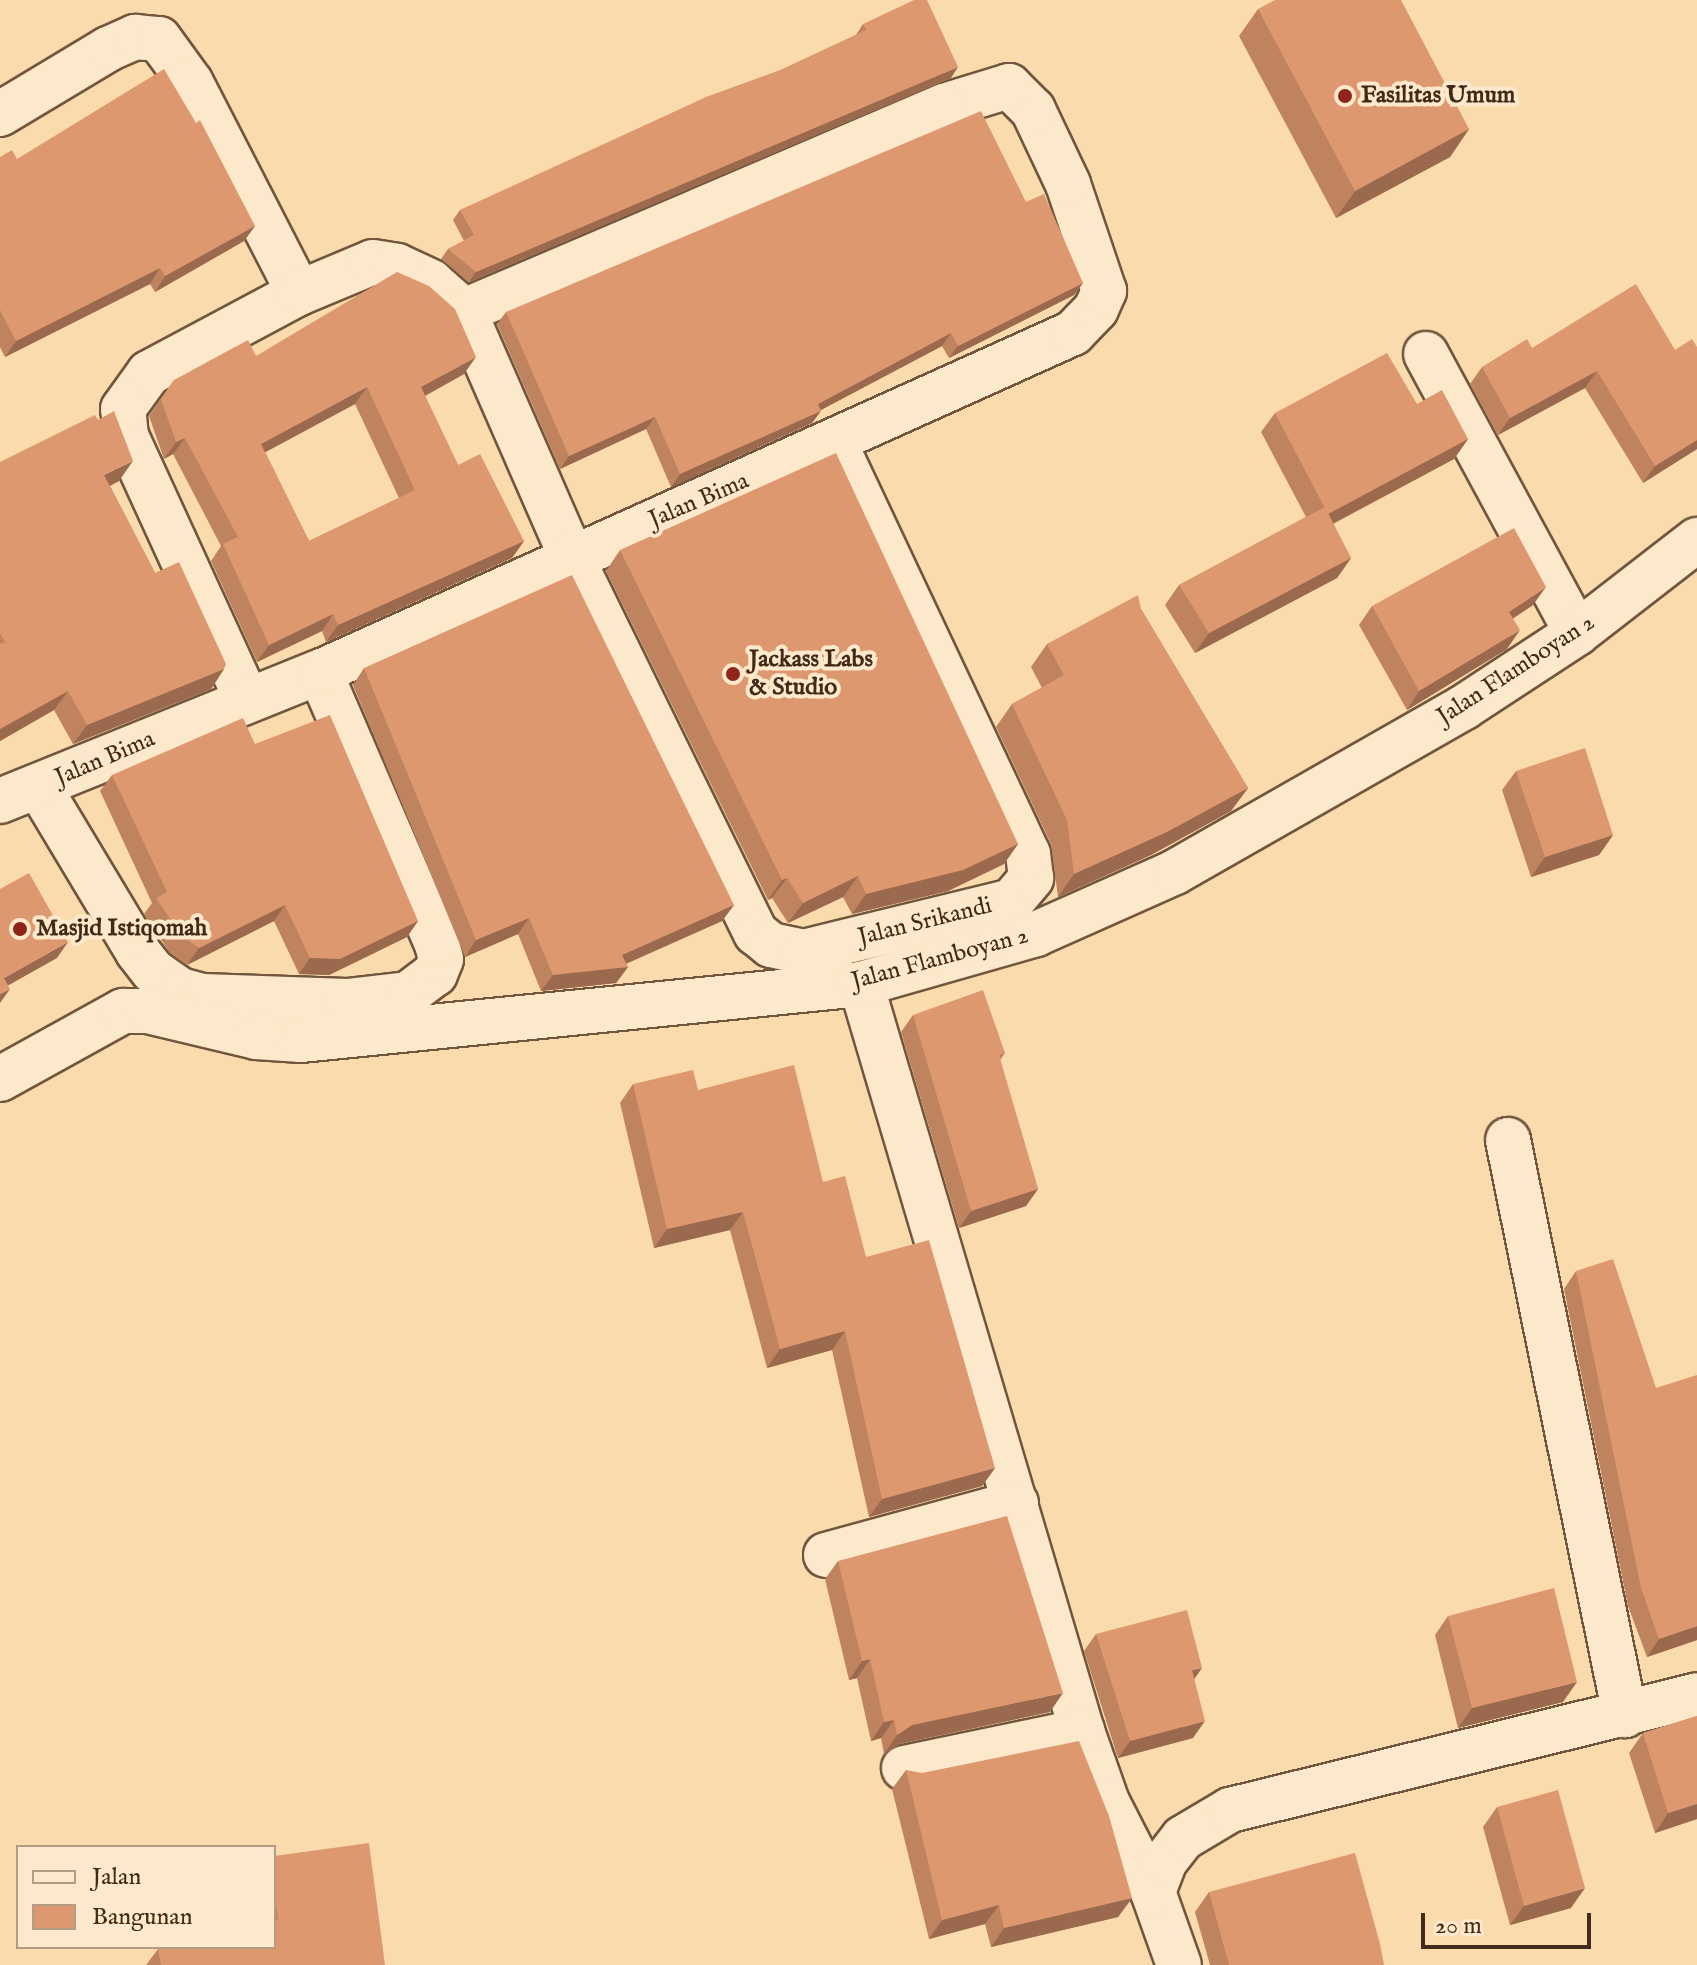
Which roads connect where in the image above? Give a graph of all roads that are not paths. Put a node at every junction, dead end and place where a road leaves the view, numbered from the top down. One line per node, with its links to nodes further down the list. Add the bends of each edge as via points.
1 (0, 114): 2 (street, via 121,43 135,37 159,39 191,83)
2 (299, 293): 3 (street, via 373,262 431,282); 10 (street, via 149,373 123,409 126,436)
3 (464, 311): 5 (street, Jalan Bima, via 944,106 992,87 1009,86 1021,94 1068,184 1104,291 1096,309 1073,333); 7 (street, Jalan Srikandi)
4 (1426, 354): 8 (street)
5 (835, 443): 7 (street, Jalan Bima); 7 (street, Jalan Srikandi, via 1028,854 1031,878 1012,901 803,952 771,945 743,916)
6 (1694, 555): 8 (street, Jalan Flamboyan 2)
7 (571, 556): 9 (street, Jalan Bima)
8 (1577, 633): 13 (street, Jalan Flamboyan 2, via 1464,707)
9 (320, 672): 10 (street, Jalan Bima); 12 (street, via 437,944 441,959 435,974 408,994 347,1001 203,996 180,990 153,971)
10 (246, 698): 12 (street, Jalan Bima)
11 (1242, 780): 13 (street)
12 (19, 794)
13 (1266, 820): 14 (street, Jalan Flamboyan 2, via 1161,878 1036,934)
14 (861, 984): 15 (street, Jalan Flamboyan 2, via 301,1040 256,1037 148,1011 123,1011); 17 (street)
15 (0, 1079)
16 (1508, 1140): 20 (street)
17 (1016, 1503): 18 (street); 21 (street)
18 (826, 1555)
19 (1697, 1695): 20 (street)
20 (1625, 1715): 23 (street, via 1230,1810 1183,1838 1165,1861)
21 (1082, 1731): 22 (street); 23 (street, via 1107,1802)
22 (904, 1768)
23 (1153, 1892): 24 (street)
24 (1179, 1965)

